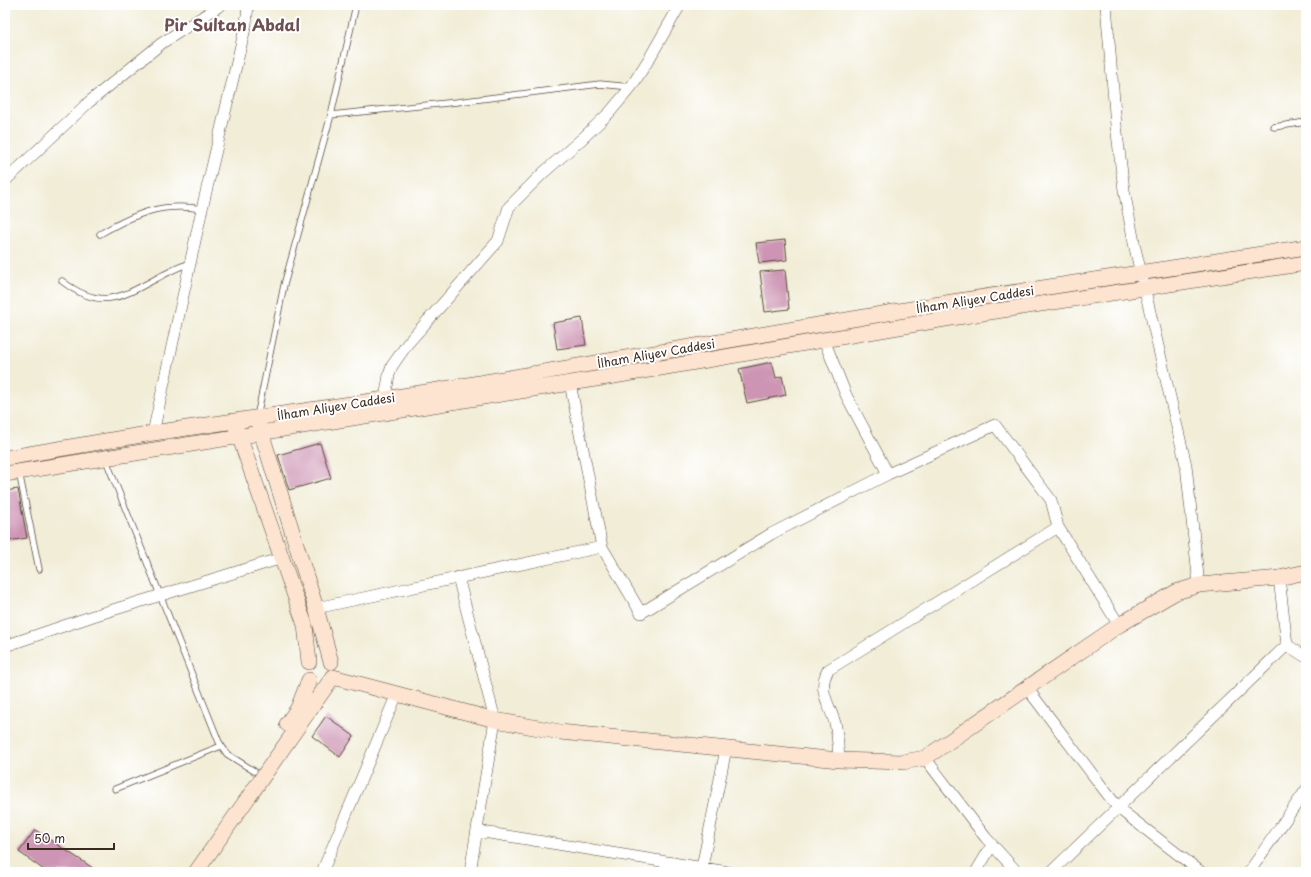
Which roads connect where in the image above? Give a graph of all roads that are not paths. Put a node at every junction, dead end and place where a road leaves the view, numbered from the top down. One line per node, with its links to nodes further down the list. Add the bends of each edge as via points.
1 (221, 5): 10 (street, via 162,43 88,102)
2 (248, 5): 11 (street, via 246,24)
3 (356, 5): 7 (lane)
4 (680, 5): 6 (street)
5 (1106, 5): 16 (street, via 1120,158)
6 (631, 87): 7 (lane, via 600,84); 21 (street, via 600,122 542,173 509,207 498,241 443,302 396,360 389,375)
7 (332, 115): 22 (lane, via 284,285)
8 (1306, 122): 9 (lane)
9 (1274, 127)
10 (5, 181)
11 (202, 209): 12 (lane, via 156,209 136,215); 15 (street)
12 (100, 234)
13 (1306, 247): 16 (main road, İlham Aliyev Caddesi)
14 (1306, 263): 18 (main road, İlham Aliyev Caddesi)
15 (191, 264): 17 (lane, via 180,266 137,289 108,298 82,295); 24 (street)
16 (1141, 272): 18 (street); 21 (main road, İlham Aliyev Caddesi)
17 (62, 281)
18 (1145, 288): 19 (main road, İlham Aliyev Caddesi); 36 (street, via 1186,465)
19 (824, 340): 20 (main road, İlham Aliyev Caddesi); 28 (street, via 846,394)
20 (570, 383): 22 (main road, İlham Aliyev Caddesi); 30 (street)
21 (385, 399): 22 (main road, İlham Aliyev Caddesi)
22 (259, 425): 23 (main road, İlham Aliyev Caddesi); 38 (main road)
23 (237, 429): 24 (main road, İlham Aliyev Caddesi); 25 (main road, İlham Aliyev Caddesi); 31 (main road)
24 (153, 433): 26 (main road, İlham Aliyev Caddesi)
25 (105, 457): 27 (main road, İlham Aliyev Caddesi); 37 (lane)
26 (5, 458)
27 (12, 472): 32 (lane)
28 (888, 474): 29 (street, via 995,425 1051,500); 30 (street, via 771,534 641,614)
29 (1058, 527): 39 (street); 52 (street, via 828,670 822,688 838,736)
30 (602, 547): 34 (street)
31 (282, 558): 37 (street); 43 (main road, via 305,625)
32 (39, 569)
33 (1306, 572): 35 (main road)
34 (458, 578): 38 (street); 48 (street)
35 (1278, 578): 36 (main road); 40 (street)
36 (1199, 585): 39 (main road, via 1176,592)
37 (160, 595): 41 (street); 49 (lane)
38 (316, 608): 44 (main road)
39 (1119, 625): 46 (main road)
40 (1287, 645): 42 (street); 56 (street)
41 (5, 646)
42 (1306, 657)
43 (309, 662): 44 (main road, via 320,657); 45 (main road, via 306,672)
44 (332, 673): 45 (main road, via 322,685); 47 (main road); 60 (main road)
45 (309, 680): 53 (main road, via 298,708)
46 (1027, 688): 51 (main road); 56 (street)
47 (397, 694): 48 (main road); 61 (street)
48 (495, 720): 50 (main road, via 560,732); 57 (street)
49 (221, 746): 53 (lane, via 227,754); 54 (lane)
50 (726, 749): 52 (main road); 59 (street)
51 (925, 758): 52 (main road, via 902,762); 58 (street)
52 (839, 760)
53 (254, 771): 60 (main road)
54 (115, 789)
55 (1306, 790): 68 (street)
56 (1118, 808): 66 (street); 67 (street)
57 (477, 831): 59 (street); 62 (street)
58 (992, 845): 64 (street); 65 (street)
59 (701, 870): 63 (street)
60 (194, 872)
61 (322, 872)
62 (470, 872)
63 (728, 872)
64 (976, 872)
65 (1017, 872)
66 (1051, 872)
67 (1201, 872)
68 (1249, 872)

